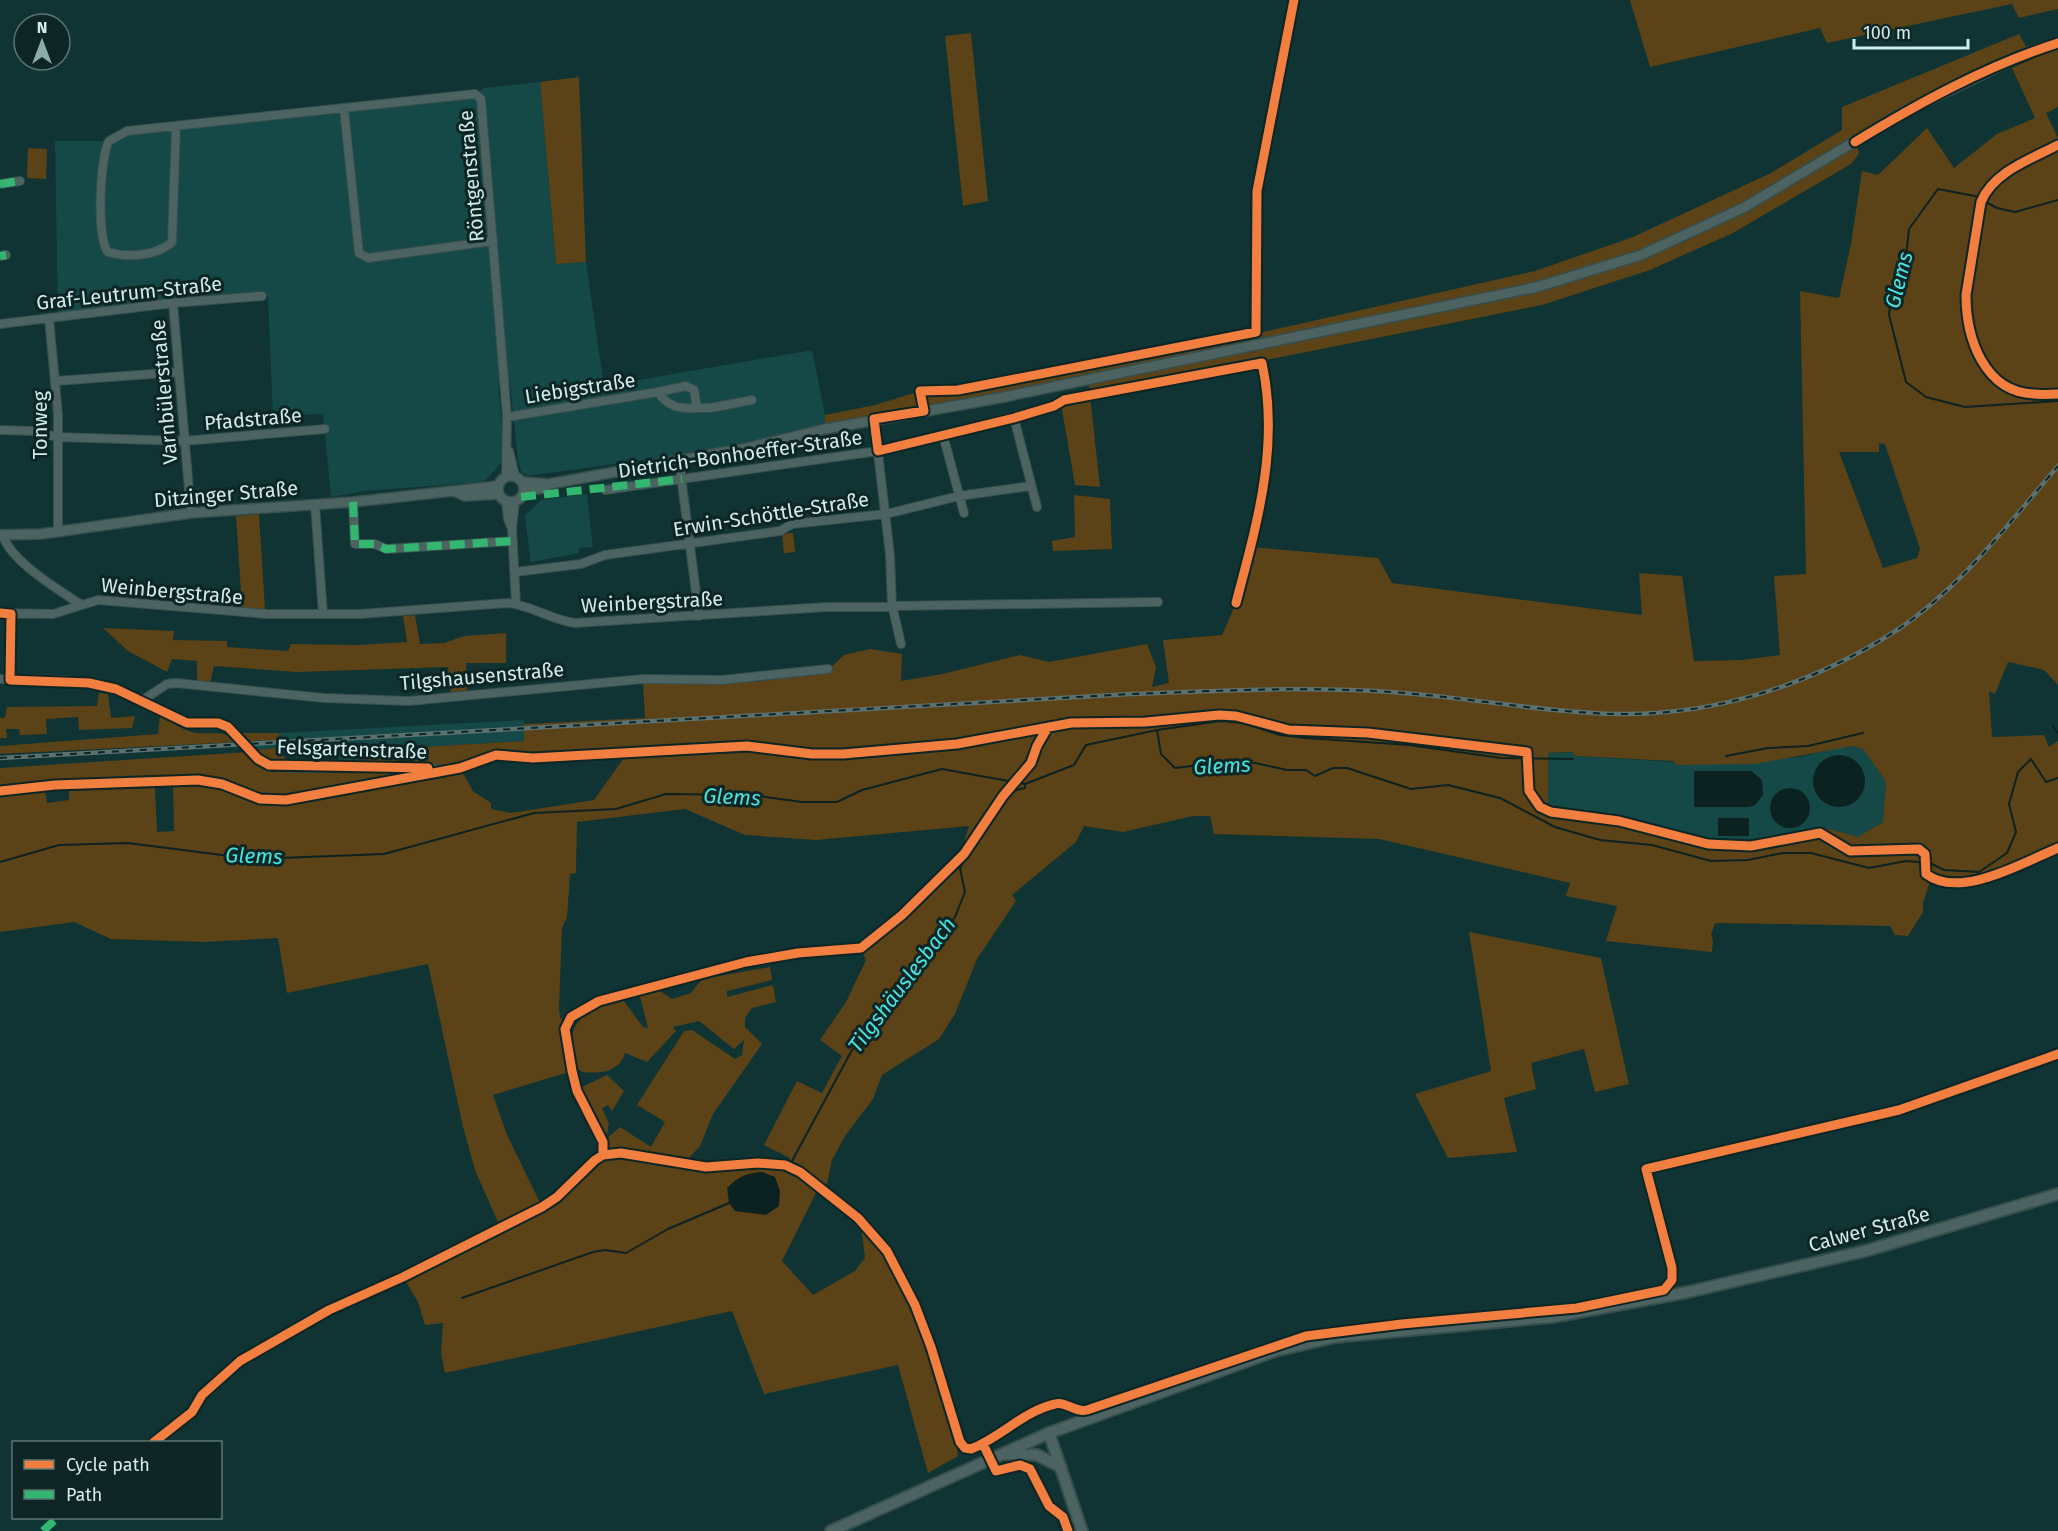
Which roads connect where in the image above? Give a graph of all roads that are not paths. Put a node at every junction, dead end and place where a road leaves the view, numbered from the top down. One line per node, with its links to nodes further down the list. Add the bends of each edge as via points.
1 (2058, 43): 19 (street, via 1944,91 1745,207 1641,255 1537,287 999,398)
2 (345, 109): 3 (street, Röntgenstraße); 6 (street, via 359,253 368,258); 6 (street, Röntgenstraße, via 475,94 481,99)
3 (176, 127): 3 (street, Röntgenstraße, via 127,131 105,146 101,229 108,252 150,253 172,242)
4 (21, 181): 5 (street)
5 (0, 184)
6 (493, 241): 17 (street, Röntgenstraße)
7 (262, 296): 8 (street, Graf-Leutrum-Straße)
8 (173, 303): 9 (street, Graf-Leutrum-Straße); 11 (street, Varnbülerstraße)
9 (49, 318): 10 (street, Graf-Leutrum-Straße); 12 (street, Tonweg)
10 (0, 324)
11 (179, 372): 12 (street); 24 (street, Varnbülerstraße)
12 (56, 381): 23 (street, Tonweg)
13 (658, 392): 16 (street, Liebigstraße, via 665,403); 16 (street, Liebigstraße, via 686,386 694,390); 17 (street, Liebigstraße)
14 (752, 400): 16 (street, Liebigstraße)
15 (1054, 406): 18 (street, Dietrich-Bonhoeffer-Straße)
16 (697, 408)
17 (507, 417): 28 (street, Röntgenstraße, via 509,452)
18 (1014, 418): 22 (street, Dietrich-Bonhoeffer-Straße); 29 (street)
19 (874, 419): 25 (street); 26 (street)
20 (325, 429): 24 (street, Pfadstraße)
21 (0, 430): 23 (street, Pfadstraße, via 33,431)
22 (944, 435): 25 (street, Dietrich-Bonhoeffer-Straße); 32 (street)
23 (57, 437): 24 (street, Pfadstraße); 39 (street, Tonweg)
24 (184, 441): 36 (street, Varnbülerstraße)
25 (878, 451): 27 (street, Dietrich-Bonhoeffer-Straße); 38 (street)
26 (679, 460): 27 (street); 28 (street, via 543,488)
27 (682, 479): 30 (street, Dietrich-Bonhoeffer-Straße); 42 (street)
28 (517, 482): 31 (street); 31 (street)
29 (1031, 486): 32 (street, Erwin-Schöttle-Straße); 35 (street)
30 (605, 490)
31 (505, 495): 33 (street, Ditzinger Straße, via 456,492); 41 (street)
32 (959, 496): 37 (street); 38 (street, Erwin-Schöttle-Straße)
33 (352, 502): 34 (street, Ditzinger Straße); 41 (street, via 355,544 375,544 386,549)
34 (315, 504): 36 (street, Ditzinger Straße); 50 (street)
35 (1037, 507)
36 (191, 513): 39 (street, Ditzinger Straße)
37 (964, 513)
38 (886, 514): 42 (street, Erwin-Schöttle-Straße, via 792,524 780,531); 47 (street)
39 (58, 531): 40 (street, Ditzinger Straße)
40 (1, 535): 45 (street, via 22,561)
41 (513, 541): 43 (street)
42 (690, 543): 43 (street, Erwin-Schöttle-Straße); 51 (street)
43 (515, 572): 46 (street)
44 (1158, 602): 47 (street, Weinbergstraße)
45 (80, 604): 49 (street, Weinbergstraße, via 53,614); 50 (street, Weinbergstraße, via 98,600 245,613)
46 (516, 604): 50 (street, Weinbergstraße); 51 (street, Weinbergstraße, via 558,621 575,623)
47 (892, 605): 51 (street, Weinbergstraße); 52 (street)
48 (0, 613): 49 (street, Weinbergstraße)
49 (11, 614): 55 (street)
50 (323, 614)
51 (699, 616)
52 (901, 644)
53 (828, 669): 56 (street, Tilgshausenstraße, via 734,680 630,680 409,701 324,698 176,683 166,684)
54 (0, 679): 55 (street, Felsgartenstraße)
55 (10, 680): 56 (street, Felsgartenstraße, via 88,683)
56 (143, 700): 57 (street, Felsgartenstraße, bridge, via 187,723 218,723 228,727 258,759 269,765 414,767 436,769)
57 (437, 773)
58 (2058, 1194): 59 (main road, Calwer Straße, via 1865,1251 1688,1292 1552,1317 1335,1337 1275,1351)
59 (1049, 1433): 60 (main road, Calwer Straße); 61 (main road)
60 (1000, 1454): 61 (main road, via 1037,1455); 62 (main road, Calwer Straße)
61 (1060, 1467): 63 (main road)
62 (831, 1531)
63 (1082, 1531)

